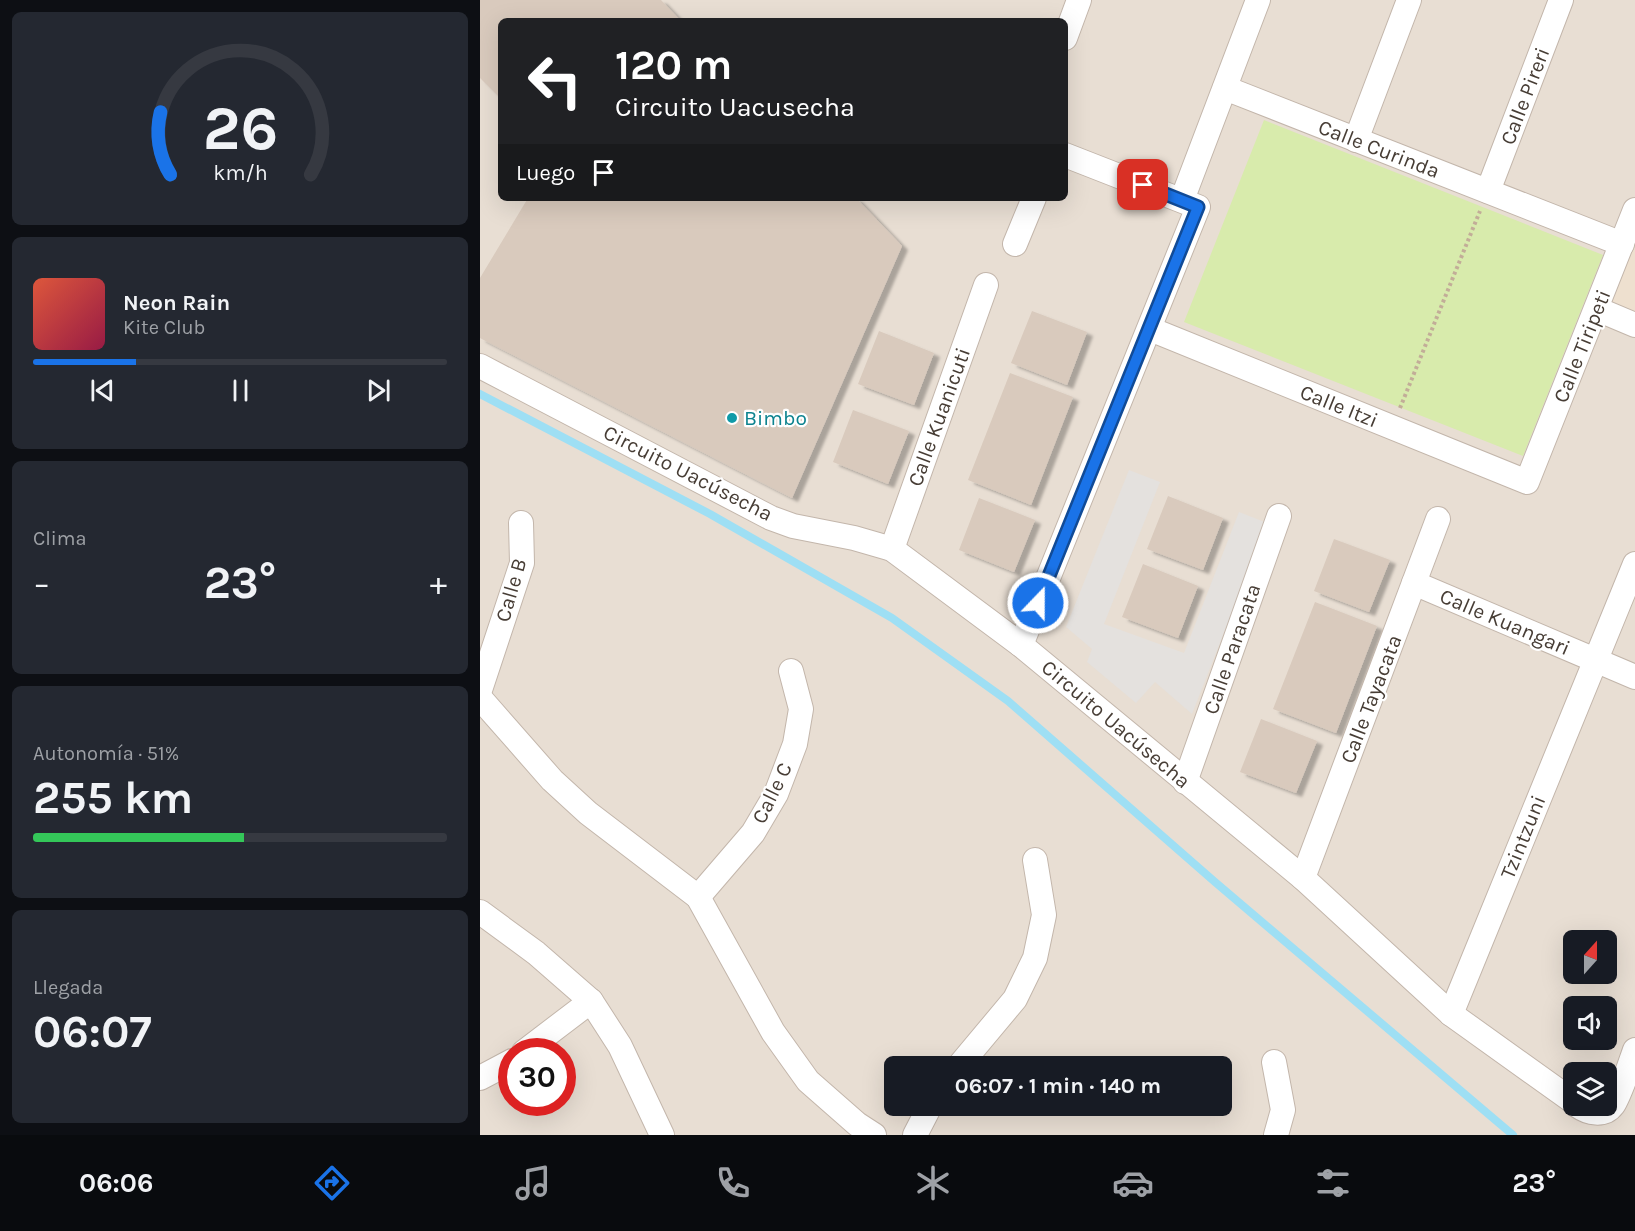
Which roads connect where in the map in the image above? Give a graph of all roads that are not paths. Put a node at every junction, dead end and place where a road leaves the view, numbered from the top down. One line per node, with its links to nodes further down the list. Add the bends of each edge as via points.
1 (1079, 0): 5 (street)
2 (1258, 0): 6 (street)
3 (1409, 0): 7 (street)
4 (1562, 0): 9 (street, Calle Pireri)
5 (1068, 31)
6 (1224, 88): 7 (street, Calle Curinda); 10 (street)
7 (1356, 140): 9 (street, Calle Curinda)
8 (1068, 156): 10 (street)
9 (1488, 191): 14 (street, Calle Curinda)
10 (1182, 200): 18 (street, via 1198,207)
11 (1033, 201): 13 (street)
12 (1635, 210): 14 (street, Calle Tiripeti)
13 (1016, 244)
14 (1622, 244): 16 (street, Calle Tiripeti)
15 (986, 285): 24 (street, Calle Kuanicuti)
16 (1597, 309): 17 (street); 20 (street, Calle Tiripeti)
17 (1635, 325)
18 (1150, 329): 20 (street, Calle Itzi); 27 (street)
19 (480, 366): 24 (street, Circuito Uacúsecha, via 771,518)
20 (1527, 482)
21 (1279, 516): 33 (street, Calle Paracata)
22 (1438, 519): 26 (street, Calle Tayacata)
23 (522, 523): 31 (street, Calle B, via 522,563)
24 (892, 549): 27 (street, Circuito Uacúsecha)
25 (1635, 564): 28 (street, Tzintzuni)
26 (1414, 583): 28 (street, Calle Kuangari); 35 (street, Calle Tayacata)
27 (1021, 645): 33 (street, Circuito Uacúsecha)
28 (1596, 661): 30 (street, Calle Kuangari); 39 (street, Tzintzuni)
29 (790, 671): 36 (street, Calle C, via 801,709 795,744 776,794 753,833)
30 (1635, 677)
31 (480, 690)
32 (480, 698): 36 (street, via 552,780 588,813)
33 (1185, 782): 35 (street, Circuito Uacúsecha)
34 (1035, 860): 42 (street, via 1044,915 1035,958 1015,999)
35 (1303, 878): 39 (street, Circuito Uacúsecha)
36 (698, 897): 50 (street, via 773,1032 808,1081)
37 (480, 912): 38 (street, via 536,953)
38 (591, 1001): 40 (street); 49 (street, via 620,1046)
39 (1451, 1014): 46 (street, Circuito Uacúsecha)
40 (542, 1038)
41 (1635, 1050): 47 (street)
42 (967, 1056)
43 (1274, 1062): 52 (street, via 1282,1110)
44 (498, 1068): 45 (street)
45 (480, 1078)
46 (1563, 1094)
47 (1617, 1097)
48 (925, 1116): 51 (street)
49 (663, 1135)
50 (874, 1135)
51 (915, 1135)
52 (1276, 1135)

